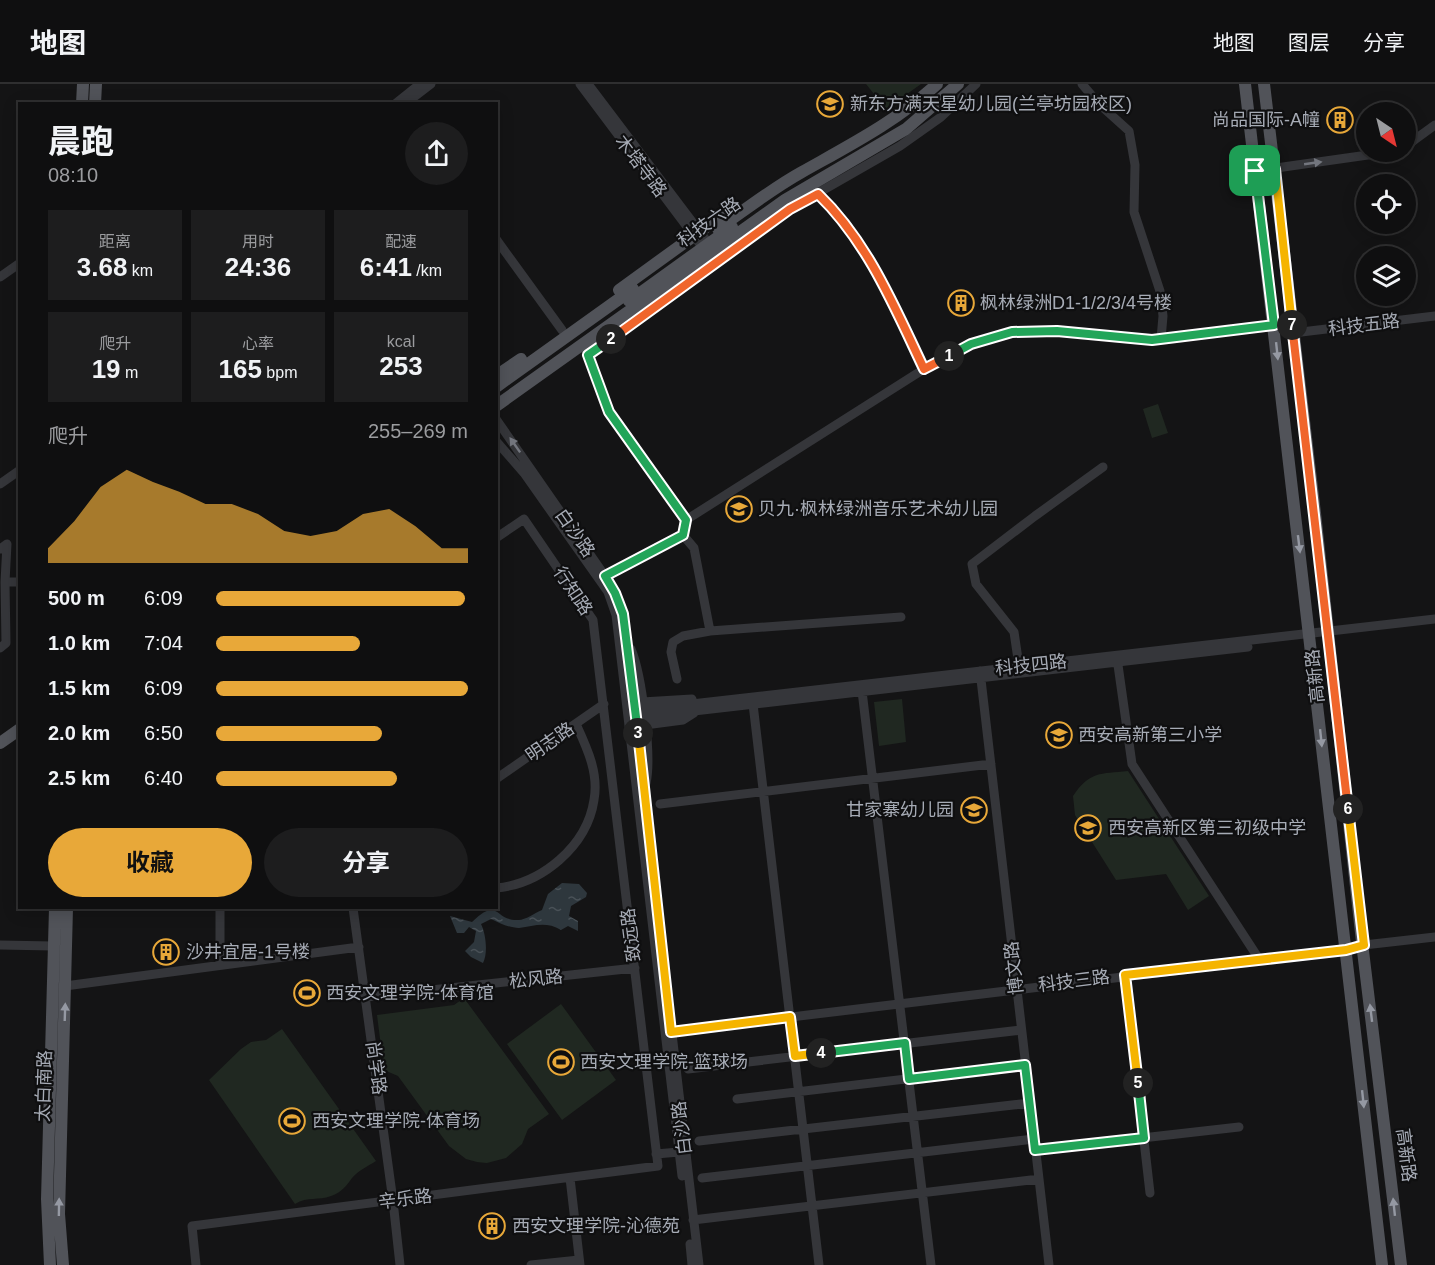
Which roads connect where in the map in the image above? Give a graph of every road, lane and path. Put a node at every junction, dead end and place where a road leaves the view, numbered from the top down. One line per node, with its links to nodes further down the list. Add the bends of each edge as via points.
1 (83, 84): 15 (main road)
2 (96, 84): 16 (main road)
3 (420, 84): 17 (street)
4 (431, 84): 18 (street)
5 (580, 84): 25 (street, 木塔寺路)
6 (588, 84): 25 (street, 木塔寺路)
7 (926, 84): 25 (main road, via 864,129 782,174)
8 (937, 84): 25 (main road, 科技六路, via 882,127 783,183)
9 (947, 84): 25 (main road, 科技六路, via 887,133)
10 (958, 84): 38 (main road, via 906,129 785,200)
11 (976, 84): 24 (street, via 941,117 900,146)
12 (1082, 84): 33 (street, via 1129,131 1134,212 1160,291)
13 (1245, 84): 23 (main road, 高新路)
14 (1264, 84): 22 (main road, 高新路)
15 (82, 102)
16 (95, 102)
17 (397, 102)
18 (408, 102)
19 (1435, 125): 20 (street)
20 (1416, 139)
21 (1356, 157): 22 (street, one-way to 21)
22 (1275, 169): 23 (street); 32 (main road, 高新路)
23 (1255, 171): 30 (main road, 高新路)
24 (818, 194): 34 (street, via 838,213 881,278); 44 (street, via 790,209 588,355 609,412)
25 (701, 240): 31 (main road); 36 (main road, 科技六路); 37 (main road, 科技六路)
26 (498, 242): 31 (street)
27 (18, 264): 28 (street)
28 (0, 277)
29 (1435, 316): 32 (street, 科技五路)
30 (1274, 325): 33 (street); 56 (main road, 高新路, one-way to 56)
31 (562, 330): 35 (main road)
32 (1293, 333): 55 (main road, 高新路)
33 (1161, 339): 34 (street, via 1057,331 1012,332 971,344)
34 (924, 369): 44 (street)
35 (498, 375)
36 (498, 386)
37 (498, 395)
38 (498, 405)
39 (498, 422): 48 (street, 白沙路, one-way to 39)
40 (498, 443): 66 (street, 白沙路, via 524,473 608,592)
41 (1102, 467): 59 (street, via 972,564 976,584 1014,632)
42 (18, 471): 43 (street)
43 (0, 484)
44 (686, 520): 45 (street)
45 (683, 535): 48 (street); 54 (street, via 694,548)
46 (498, 537): 63 (street, 行知路, via 524,519 593,620)
47 (0, 549): 49 (street, via 7,544)
48 (605, 576): 66 (street, 白沙路, via 623,614)
49 (5, 582): 50 (street); 57 (street, via 6,643)
50 (18, 582)
51 (901, 617): 54 (street)
52 (1435, 619): 55 (street, 科技四路)
53 (1435, 625): 55 (street, 科技四路)
54 (710, 632): 61 (street, via 683,636 673,642 671,652)
55 (1329, 634): 56 (street, 科技四路); 87 (main road, 高新路)
56 (1310, 636): 58 (street, 科技四路); 88 (main road, 高新路, one-way to 88)
57 (0, 648)
58 (1118, 659): 59 (street, 科技四路); 60 (street, 科技四路); 89 (street, via 1132,764)
59 (1019, 666): 60 (street, 科技四路)
60 (981, 674): 62 (street, 科技四路); 65 (street, 科技四路); 72 (street, 博文路)
61 (677, 680)
62 (862, 691): 64 (street, 科技四路); 74 (street)
63 (604, 704): 67 (street, 明志路); 91 (street, 致远路)
64 (753, 704): 65 (street, 科技四路); 75 (street)
65 (700, 707): 66 (street, 科技四路); 66 (street, via 683,720)
66 (637, 714): 99 (street, 白沙路); 99 (street, 白沙路)
67 (576, 724): 73 (street, 明志路); 77 (street, via 588,750 595,782 586,825 575,844 552,866 527,881)
68 (18, 730): 70 (main road)
69 (18, 739): 71 (main road)
70 (0, 743)
71 (0, 752)
72 (991, 764): 74 (street); 94 (street, 博文路)
73 (498, 778)
74 (872, 779): 75 (street); 96 (street)
75 (763, 791): 76 (street); 97 (street)
76 (660, 804)
77 (498, 888)
78 (55, 909): 85 (main road, 太白南路)
79 (67, 909): 93 (main road, 太白南路)
80 (220, 909): 90 (street)
81 (353, 909): 86 (street, 尚学路)
82 (1435, 937): 87 (street, 科技三路)
83 (1435, 943): 87 (street, 科技三路)
84 (0, 945): 85 (street)
85 (53, 946): 129 (main road, 太白南路, via 47,1199)
86 (359, 946): 90 (street); 95 (street, 尚学路)
87 (1364, 948): 88 (street, 科技三路); 140 (main road, 高新路, one-way to 87)
88 (1346, 950): 89 (street, 科技三路); 139 (main road, 高新路, one-way to 139)
89 (1259, 959): 92 (street, 科技三路)
90 (219, 965): 93 (street)
91 (635, 968): 95 (street, 松风路); 116 (street, 致远路)
92 (1125, 975): 94 (street, 科技三路); 111 (street)
93 (65, 986): 130 (main road, 太白南路, one-way to 93, via 59,1214)
94 (1016, 988): 96 (street, 科技三路); 98 (street, 博文路)
95 (366, 997): 125 (street, 尚学路)
96 (901, 1003): 97 (street, 科技三路); 100 (street)
97 (790, 1017): 99 (street, 科技三路); 101 (street)
98 (1021, 1030): 100 (street); 102 (street, 博文路)
99 (668, 1032): 115 (street, 白沙路); 127 (street, 白沙路)
100 (905, 1043): 101 (street); 104 (street)
101 (795, 1056): 103 (street); 105 (street)
102 (1025, 1065): 104 (street); 107 (street, 博文路)
103 (688, 1069)
104 (909, 1079): 105 (street); 108 (street)
105 (799, 1092): 106 (street); 110 (street)
106 (737, 1099)
107 (1030, 1103): 108 (street); 112 (street, 博文路)
108 (914, 1117): 110 (street); 117 (street)
109 (1239, 1128): 111 (street)
110 (803, 1130): 113 (street); 119 (street)
111 (1144, 1138): 114 (street); 124 (street)
112 (1034, 1139): 114 (street, 博文路); 117 (street)
113 (699, 1141)
114 (1035, 1150): 122 (street, 博文路)
115 (679, 1152): 116 (street); 134 (street, 白沙路)
116 (656, 1154): 118 (street, 致远路)
117 (918, 1154): 119 (street); 123 (street)
118 (658, 1166): 120 (street, 辛乐路)
119 (807, 1166): 121 (street); 126 (street)
120 (570, 1178): 125 (street, 辛乐路); 128 (street)
121 (702, 1178)
122 (1039, 1179): 123 (street); 138 (street, 博文路)
123 (923, 1192): 126 (street); 137 (street)
124 (1150, 1193)
125 (393, 1201): 131 (street, 辛乐路, via 192,1226); 132 (street, 尚学路)
126 (812, 1206): 127 (street); 136 (street)
127 (693, 1220): 135 (street, 白沙路)
128 (579, 1262): 133 (street)
129 (50, 1265)
130 (63, 1265)
131 (196, 1265)
132 (400, 1265)
133 (531, 1265)
134 (692, 1265)
135 (699, 1265)
136 (819, 1265)
137 (931, 1265)
138 (1049, 1265)
139 (1382, 1265)
140 (1401, 1265)

